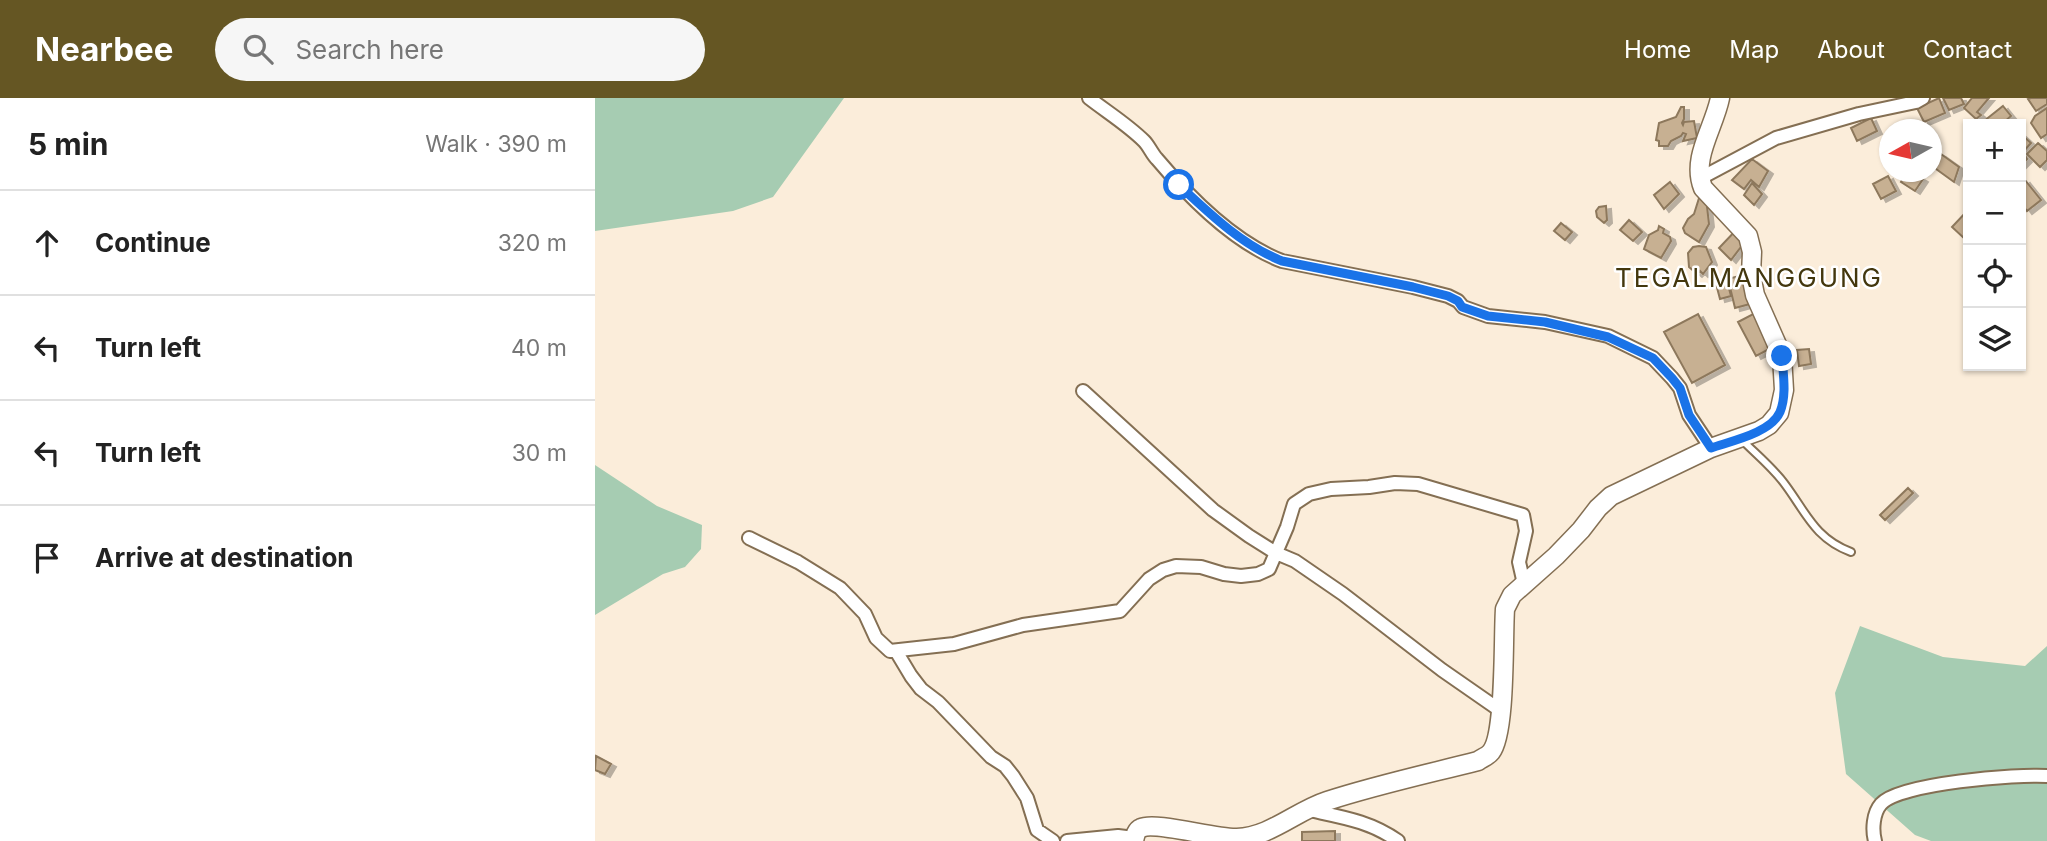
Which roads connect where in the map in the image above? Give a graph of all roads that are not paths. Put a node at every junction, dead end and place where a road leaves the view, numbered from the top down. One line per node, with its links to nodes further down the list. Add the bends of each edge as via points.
1 (1089, 98): 7 (street, via 1145,142 1179,185 1223,225 1268,255 1448,296 1462,307 1488,316 1545,322 1608,337 1653,358 1680,388 1689,415)
2 (1720, 98): 4 (street, via 1699,160)
3 (1923, 98): 4 (street, via 1776,138)
4 (1699, 179): 6 (street, via 1748,236 1755,295 1782,356 1784,390 1779,413 1769,425)
5 (1083, 391): 10 (street, via 1213,510)
6 (1740, 438): 7 (street); 9 (lane, via 1784,482 1818,532)
7 (1711, 448): 11 (street, via 1611,496)
8 (749, 538): 12 (street, via 840,588 865,614 876,638 890,651)
9 (1851, 552)
10 (1276, 553): 11 (street, via 1294,505 1309,494 1418,484 1523,516 1526,531 1519,562); 12 (street, via 1269,569 1258,574 1241,576 1189,566 1163,570 1119,611 1023,625 954,644); 13 (street, via 1343,594)
11 (1524, 584): 13 (street, via 1505,609)
12 (896, 650): 17 (street, via 921,689 1005,766 1027,798 1037,830)
13 (1501, 711): 15 (street, via 1491,753 1478,761 1323,802)
14 (2047, 776): 20 (street, via 1975,780 1888,799 1875,815)
15 (1309, 810): 16 (street, via 1239,838 1147,826 1140,828); 19 (street, via 1364,823)
16 (1134, 840): 18 (street, via 1118,836)
17 (1053, 841)
18 (1067, 841)
19 (1398, 841)
20 (1875, 841)

